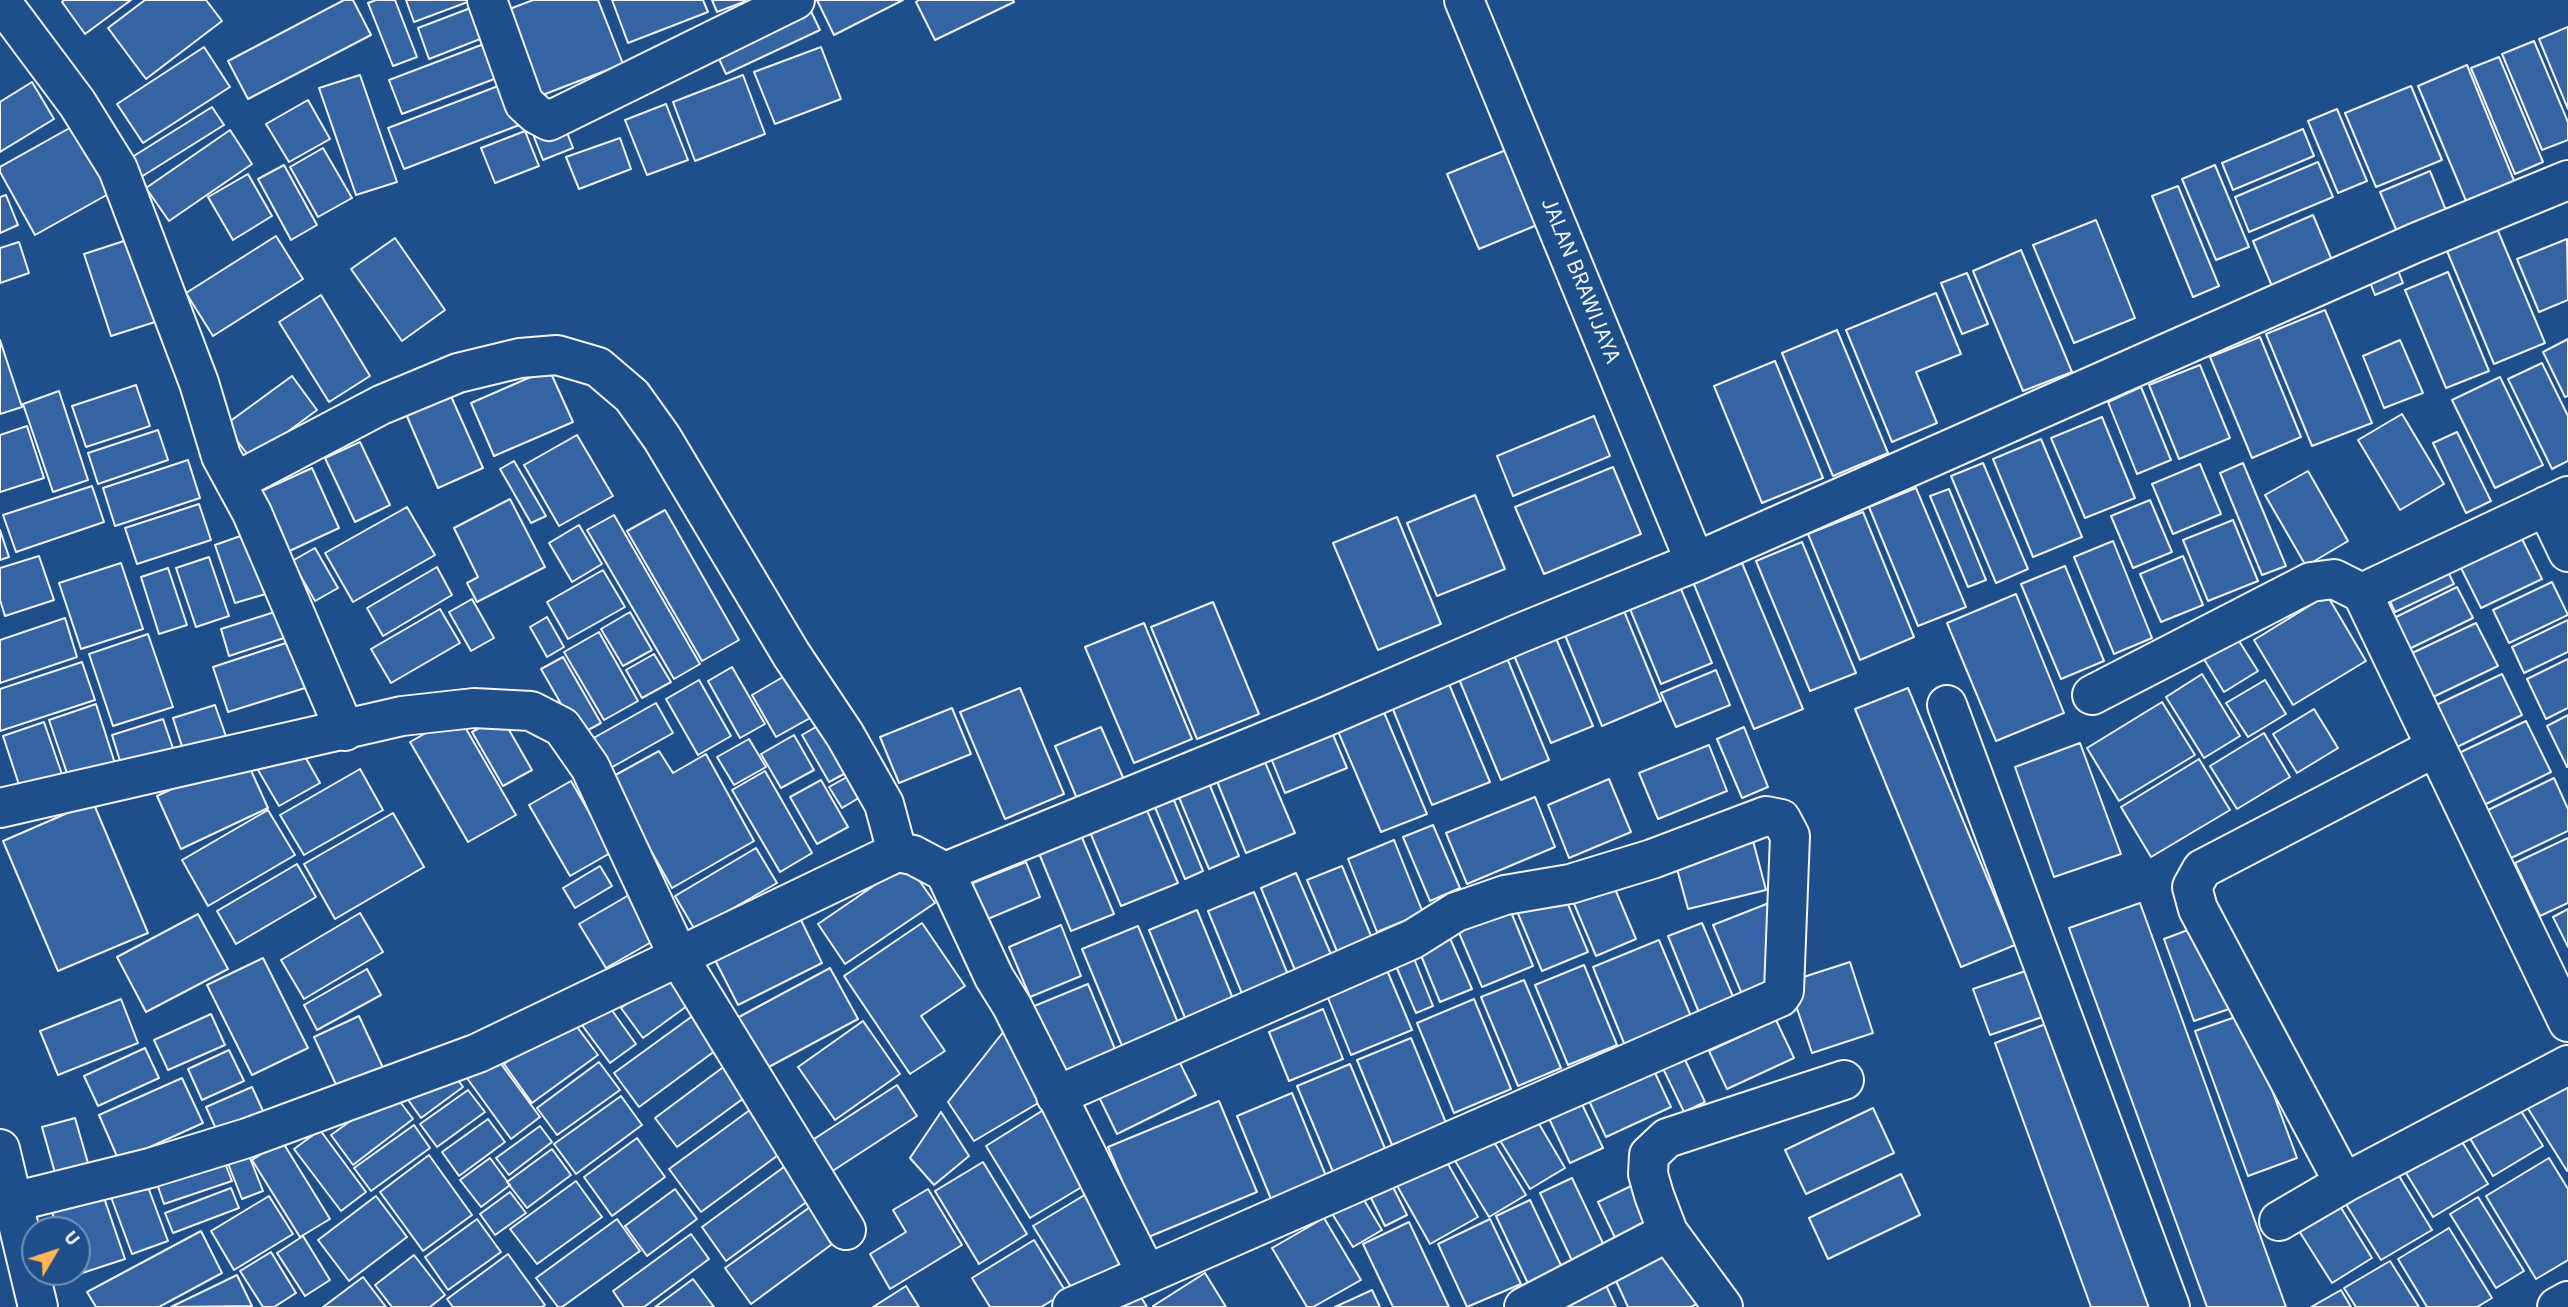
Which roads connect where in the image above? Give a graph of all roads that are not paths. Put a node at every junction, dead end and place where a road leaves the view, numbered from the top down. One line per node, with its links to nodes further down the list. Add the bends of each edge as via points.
1 (0, 0): 6 (main road, via 77,103 118,169 221,456)
2 (487, 0): 3 (main road, via 524,103 549,121)
3 (795, 0)
4 (1464, 0): 9 (main road, JALAN BRAWIJAYA)
5 (2568, 180): 9 (main road, via 2415,243)
6 (235, 482): 13 (main road); 16 (main road, via 381,405 458,373 520,358 557,355 598,367 632,396 662,438 791,654 845,734 884,804)
7 (2557, 501): 8 (main road); 10 (main road)
8 (2568, 552)
9 (1695, 562): 17 (main road)
10 (2362, 593): 11 (main road, via 2333,579 2311,582); 14 (main road)
11 (2092, 695)
12 (1947, 705): 35 (main road)
13 (345, 731): 15 (main road); 18 (main road, via 402,716 474,708 531,711 562,727 590,766)
14 (2436, 747): 19 (main road); 24 (main road, via 2202,869 2192,887 2198,909)
15 (0, 808)
16 (897, 852): 17 (main road); 18 (main road)
17 (946, 872): 22 (main road)
18 (679, 958): 25 (main road, via 478,1053 247,1138); 27 (main road)
19 (2568, 1022)
20 (2568, 1065): 24 (main road)
21 (1844, 1080): 28 (main road, via 1667,1138 1649,1155 1648,1174)
22 (1056, 1096): 29 (main road); 29 (main road, via 1413,939 1456,912 1505,895 1570,884 1653,859 1766,816 1781,819 1790,836 1784,991 1780,997)
23 (0, 1149): 25 (main road)
24 (2344, 1183): 26 (main road)
25 (13, 1202): 31 (main road)
26 (2279, 1221)
27 (846, 1230)
28 (1668, 1233): 33 (main road); 34 (main road)
29 (1146, 1273): 32 (main road)
30 (2568, 1301): 36 (main road)
31 (38, 1307)
32 (1072, 1307)
33 (1524, 1307)
34 (1723, 1307)
35 (2169, 1307)
36 (2557, 1307)

